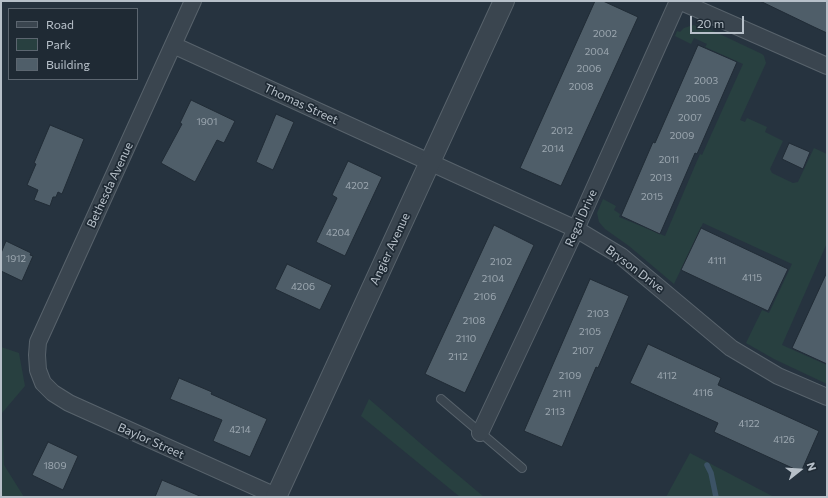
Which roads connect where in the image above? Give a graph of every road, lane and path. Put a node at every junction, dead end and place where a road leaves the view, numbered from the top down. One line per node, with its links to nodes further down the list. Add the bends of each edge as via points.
1 (193, 1): 4 (street, Bethesda Avenue)
2 (504, 1): 6 (street, Angier Avenue)
3 (678, 1): 5 (street); 7 (street, Regal Drive)
4 (173, 45): 6 (street, Thomas Street); 8 (street, Bethesda Avenue, via 38,342)
5 (827, 66)
6 (429, 163): 7 (street, Bryson Drive); 13 (street, Angier Avenue)
7 (576, 229): 9 (street, Bryson Drive, via 621,256 731,348 778,376); 11 (street, Regal Drive)
8 (38, 370): 13 (street, Baylor Street, via 43,383 69,403)
9 (827, 397)
10 (441, 399): 11 (lane)
11 (480, 433): 12 (lane)
12 (522, 468)
13 (277, 497)

